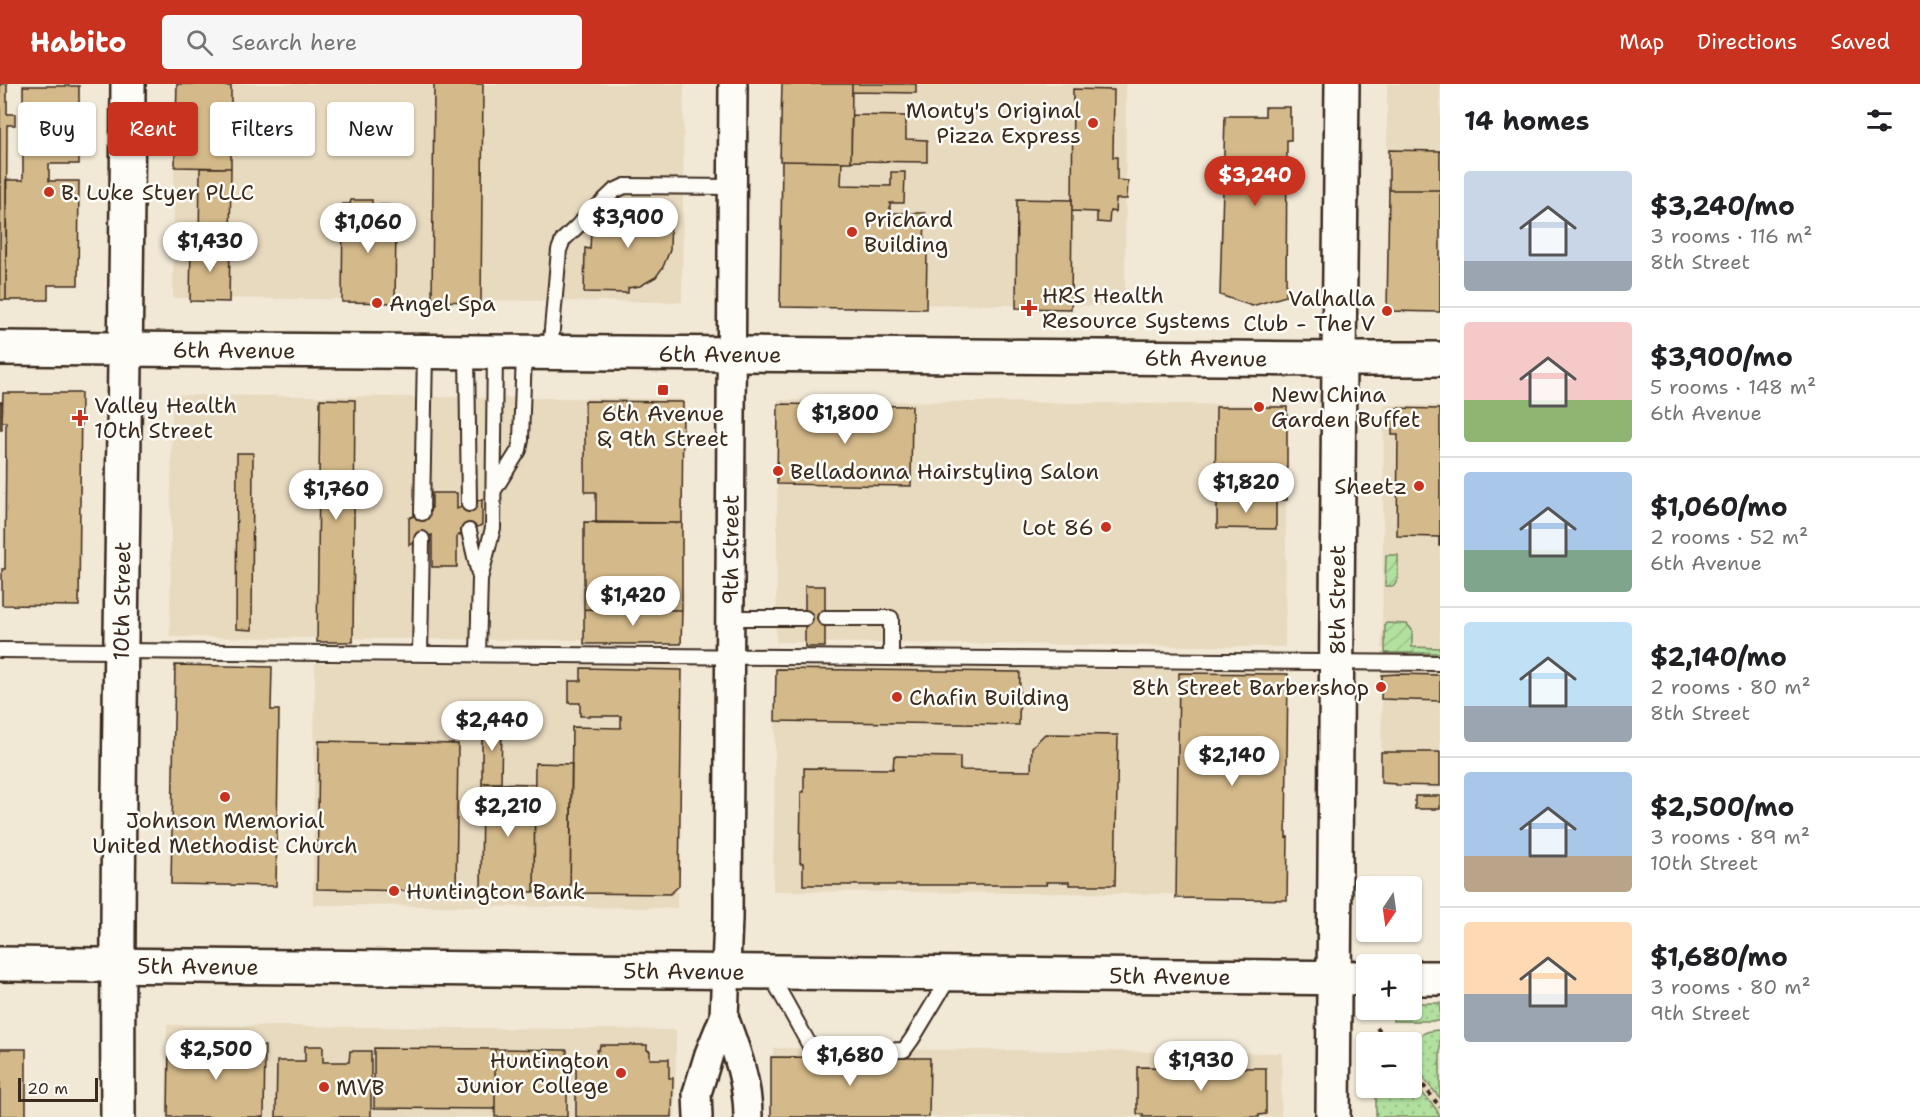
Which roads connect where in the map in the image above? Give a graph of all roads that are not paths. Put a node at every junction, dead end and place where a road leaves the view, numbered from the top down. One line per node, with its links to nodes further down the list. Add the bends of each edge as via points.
1 (128, 84): 6 (main road, 10th Street)
2 (733, 84): 4 (street, 9th Street)
3 (1341, 84): 10 (main road, 8th Street)
4 (733, 187): 8 (lane, via 625,186 614,191 563,240); 9 (street, 9th Street)
5 (0, 348): 6 (main road, 6th Avenue)
6 (126, 349): 7 (main road, 6th Avenue); 22 (main road, 10th Street)
7 (425, 352): 8 (main road, 6th Avenue); 14 (lane)
8 (509, 352): 9 (main road, 6th Avenue); 12 (lane); 12 (lane, via 521,440); 13 (lane)
9 (732, 354): 10 (main road, 6th Avenue); 18 (street, 9th Street)
10 (1339, 358): 11 (main road, 6th Avenue); 27 (main road, 8th Street)
11 (1440, 359)
12 (493, 492): 17 (lane, via 493,528)
13 (469, 504)
14 (422, 513)
15 (469, 531): 17 (lane)
16 (422, 539): 23 (lane)
17 (480, 579): 24 (lane)
18 (730, 618): 19 (lane); 25 (street, 9th Street)
19 (805, 618)
20 (825, 618): 26 (lane, via 891,618)
21 (0, 650): 22 (lane)
22 (122, 651): 23 (lane); 30 (main road, 10th Street)
23 (420, 654): 24 (lane)
24 (478, 655): 25 (lane)
25 (730, 657): 26 (lane); 31 (street, 9th Street)
26 (891, 657): 27 (lane)
27 (1336, 662): 28 (lane); 34 (main road, 8th Street)
28 (1440, 663)
29 (0, 964): 30 (main road, 5th Avenue)
30 (117, 964): 31 (main road, 5th Avenue); 39 (main road, 10th Street)
31 (726, 971): 32 (main road, 5th Avenue); 38 (street, 9th Street)
32 (768, 972): 33 (main road, 5th Avenue); 33 (lane, via 810,1046 819,1051 904,1050)
33 (951, 974): 34 (main road, 5th Avenue)
34 (1334, 978): 35 (main road, 5th Avenue); 42 (main road, 8th Street)
35 (1356, 978)
36 (1422, 978): 37 (main road)
37 (1440, 978)
38 (724, 1017): 40 (street, 9th Street, via 698,1093); 41 (street, 9th Street, via 739,1056)
39 (118, 1117)
40 (698, 1117)
41 (748, 1117)
42 (1333, 1117)

